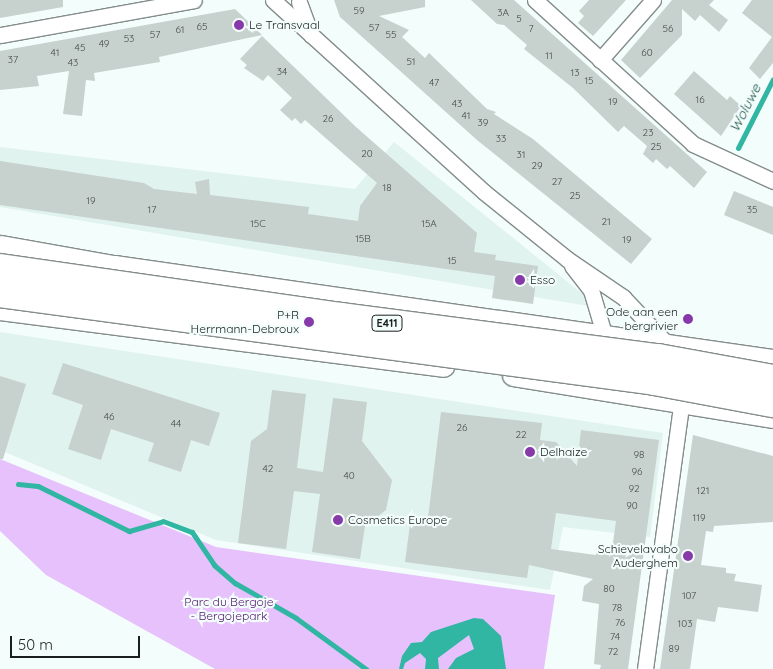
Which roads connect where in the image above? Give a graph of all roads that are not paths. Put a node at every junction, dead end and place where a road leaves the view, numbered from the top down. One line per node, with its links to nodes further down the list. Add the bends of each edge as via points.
1 (194, 0): 6 (street)
2 (535, 0): 8 (street)
3 (654, 0): 8 (street)
4 (300, 1): 5 (street, via 292,8); 7 (street)
5 (276, 4): 7 (street)
6 (0, 34)
7 (311, 35): 11 (street, via 484,192)
8 (600, 60): 9 (street, via 693,144)
9 (773, 181)
10 (0, 246): 15 (main road, via 133,269)
11 (567, 259): 15 (street, via 591,290); 16 (street, via 623,297)
12 (0, 268): 18 (highway, E411, bridge, via 658,358)
13 (0, 293): 21 (highway, E411, bridge, via 655,380)
14 (0, 308): 19 (main road)
15 (604, 334): 16 (main road); 19 (main road)
16 (667, 344): 17 (main road)
17 (773, 360)
18 (773, 379)
19 (629, 392): 20 (main road)
20 (682, 400): 22 (main road); 23 (street)
21 (773, 403)
22 (773, 417)
23 (645, 669)

